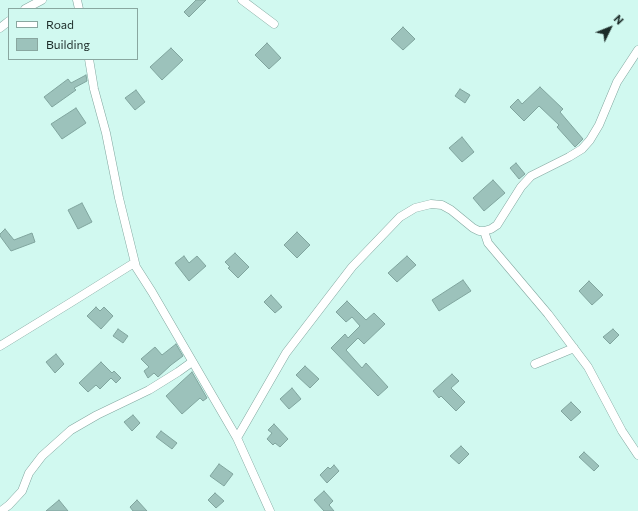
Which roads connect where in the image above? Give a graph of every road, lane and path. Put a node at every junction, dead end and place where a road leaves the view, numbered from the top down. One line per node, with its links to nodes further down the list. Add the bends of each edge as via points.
1 (42, 0): 3 (street)
2 (242, 0): 5 (street)
3 (27, 8)
4 (8, 22): 6 (street)
5 (274, 24)
6 (0, 28)
7 (638, 50): 9 (street, via 617,82 590,140 569,157 531,176 497,225)
8 (89, 60): 10 (street)
9 (484, 231): 12 (street, via 488,243); 15 (street, via 473,228 442,205 431,204 415,208 400,217 352,267 286,353)
10 (134, 263): 11 (street); 13 (street)
11 (0, 346)
12 (574, 348): 14 (street); 16 (street, via 588,367 622,431)
13 (192, 362): 15 (street); 17 (street, via 156,386 70,430 42,456 29,472 22,491)
14 (535, 364)
15 (237, 438): 18 (street)
16 (638, 455)
17 (1, 511)
18 (270, 511)

